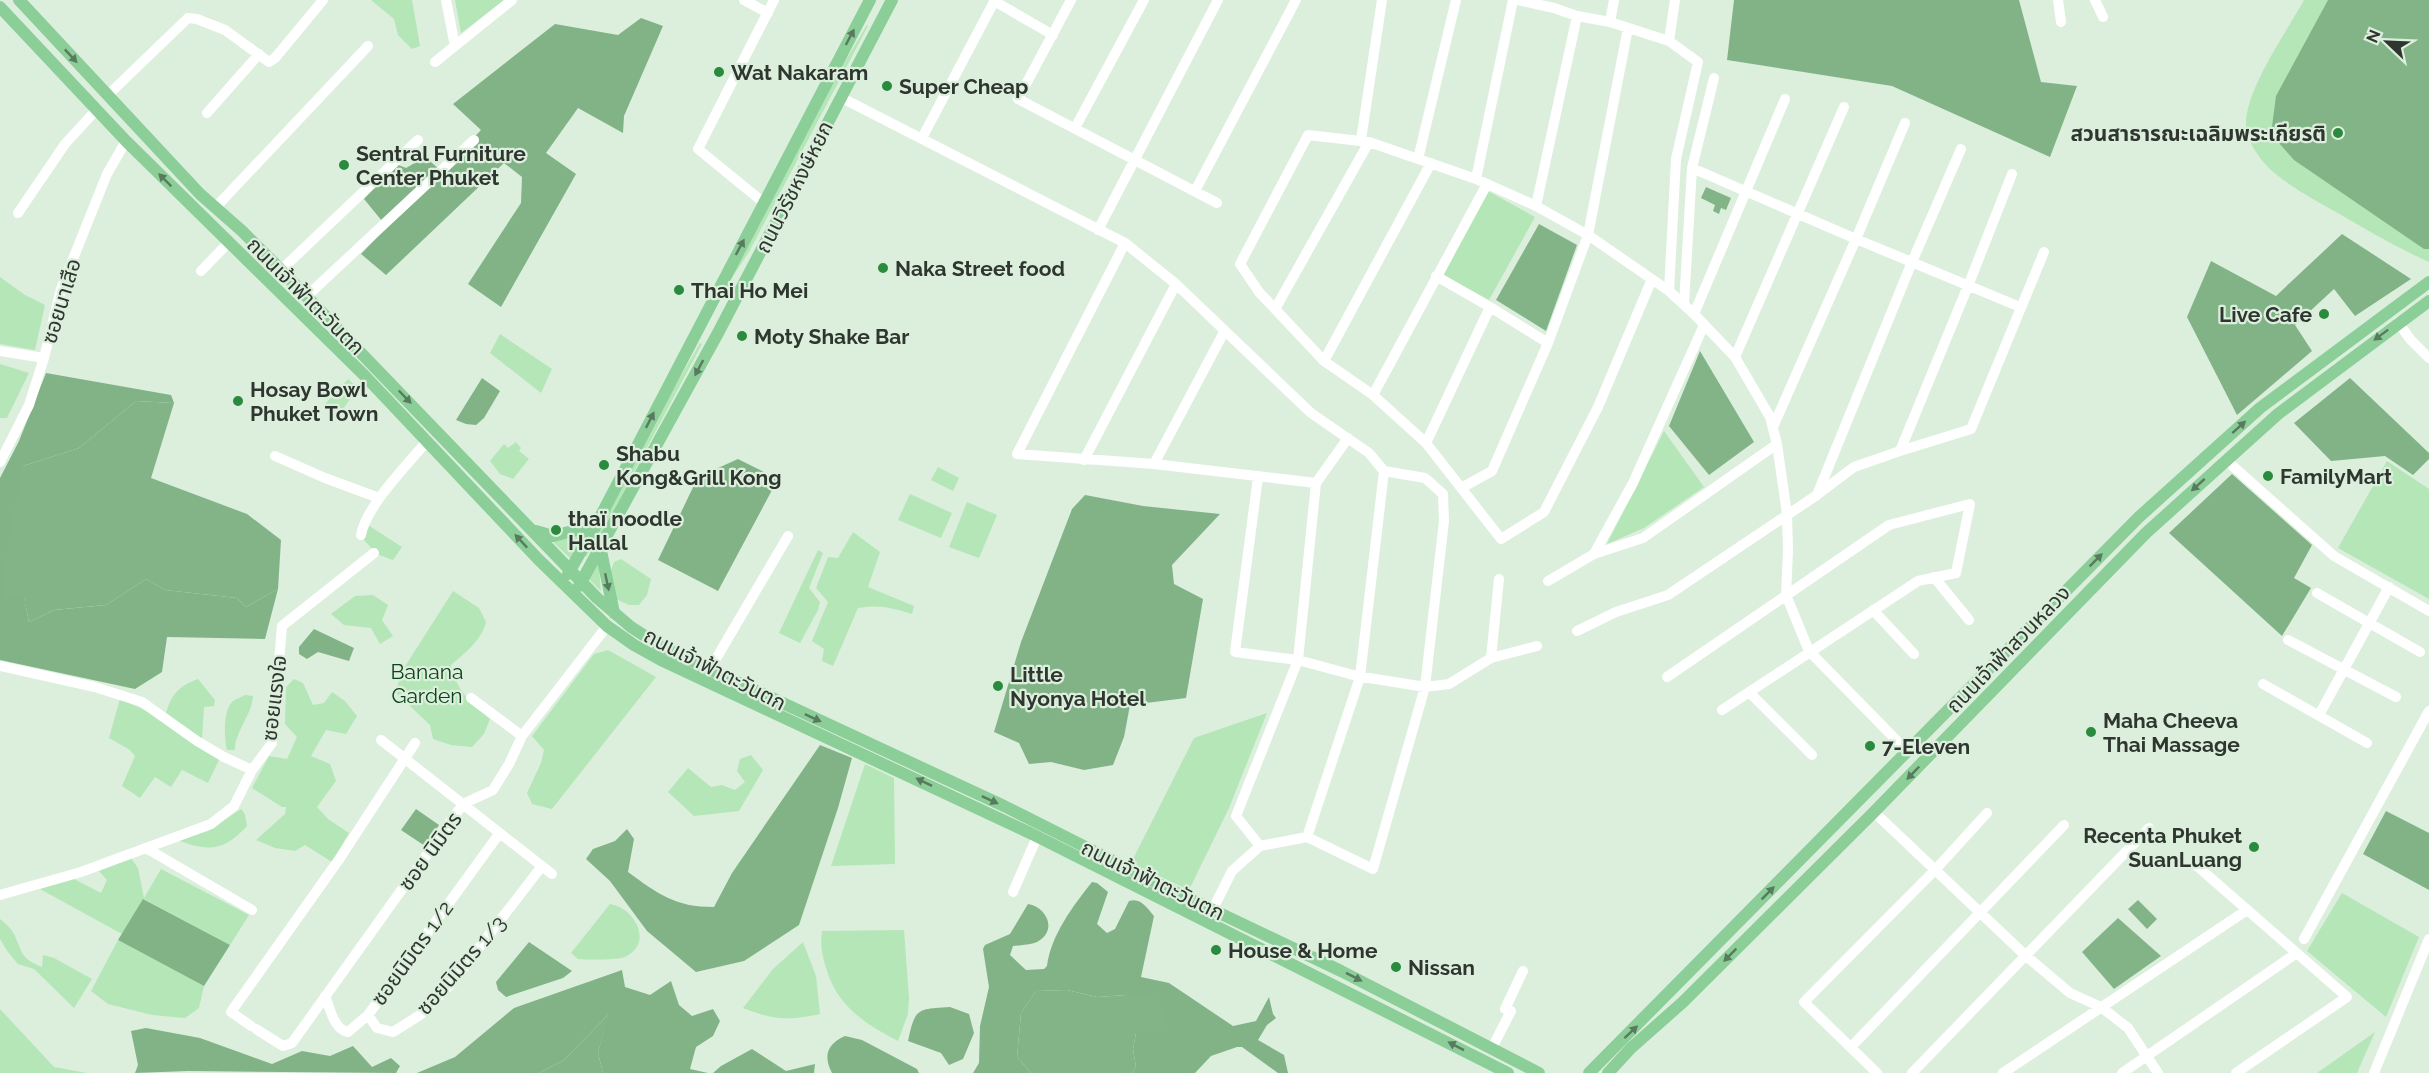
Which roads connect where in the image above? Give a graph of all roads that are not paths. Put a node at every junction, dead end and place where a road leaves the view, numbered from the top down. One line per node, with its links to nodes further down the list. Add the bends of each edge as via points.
1 (3, 0): 32 (main road)
2 (21, 0): 41 (main road, ถนนเจ้าฟ้าตะวันตก, one-way to 41)
3 (323, 0): 38 (street, via 273,60 267,61)
4 (446, 0): 37 (street)
5 (512, 0): 37 (street)
6 (744, 0): 25 (street)
7 (774, 0): 25 (street)
8 (870, 0): 26 (main road, ถนนวิรัชหงษ์หยก)
9 (892, 0): 29 (main road, ถนนวิรัชหงษ์หยก)
10 (1071, 0): 34 (street)
11 (1144, 0): 48 (street)
12 (1218, 0): 56 (street)
13 (1296, 0): 62 (street)
14 (1382, 0): 53 (street)
15 (1456, 0): 55 (street)
16 (1513, 0): 60 (street)
17 (1518, 0): 23 (street)
18 (1614, 0): 30 (street)
19 (1675, 0): 35 (street)
20 (2058, 0): 31 (street)
21 (2095, 0): 28 (street)
22 (994, 1): 34 (street); 49 (street)
23 (1555, 4): 27 (street)
24 (0, 7): 32 (main road)
25 (768, 13): 64 (street, via 698,149)
26 (863, 13): 29 (main road); 64 (main road, ถนนวิรัชหงษ์หยก, one-way to 26)
27 (1577, 16): 30 (street); 66 (street)
28 (2103, 17)
29 (880, 22): 42 (main road, ถนนวิรัชหงษ์หยก)
30 (1610, 22): 33 (street)
31 (2061, 22)
32 (19, 25): 45 (main road, ถนนเจ้าฟ้าตะวันตก)
33 (1628, 28): 35 (street); 71 (street)
34 (1053, 34): 48 (street, via 1018,99)
35 (1669, 40): 84 (street, via 1698,62 1676,159)
36 (368, 46): 67 (street)
37 (455, 46): 39 (street)
38 (259, 54): 41 (street, via 225,30 188,18); 46 (street)
39 (435, 62)
40 (1714, 78): 58 (street)
41 (108, 95): 67 (main road, ถนนเจ้าฟ้าตะวันตก)
42 (840, 97): 49 (street); 96 (main road, ถนนวิรัชหงษ์หยก)
43 (1785, 99): 63 (street)
44 (1844, 107): 69 (street)
45 (97, 109): 51 (main road, ถนนเจ้าฟ้าตะวันตก); 68 (street, via 65,144)
46 (207, 113)
47 (1905, 123): 72 (street)
48 (1075, 128): 56 (street)
49 (922, 138): 70 (street)
50 (418, 140): 77 (street)
51 (126, 141): 73 (main road, ถนนเจ้าฟ้าตะวันตก, one-way to 51); 100 (street, ซอยนาเสือ, via 107,174 61,289)
52 (474, 141): 85 (street)
53 (1365, 141): 55 (street); 90 (street); 90 (street, via 1308,135 1240,264)
54 (1962, 149): 76 (street)
55 (1418, 159): 57 (street)
56 (1136, 160): 62 (street); 70 (street)
57 (1431, 163): 60 (street); 102 (street)
58 (1692, 168): 63 (street); 87 (street)
59 (2012, 174): 83 (street)
60 (1476, 179): 61 (street)
61 (1487, 184): 66 (street); 79 (street)
62 (1195, 191): 65 (street)
63 (1744, 191): 69 (street); 91 (street)
64 (764, 203): 93 (main road, ถนนวิรัชหงษ์หยก, one-way to 64)
65 (1216, 203)
66 (1536, 207): 71 (street)
67 (215, 208): 77 (main road, ถนนเจ้าฟ้าตะวันตก)
68 (18, 213)
69 (1798, 214): 72 (street); 99 (street)
70 (1098, 230): 74 (street)
71 (1588, 235): 80 (street); 97 (street)
72 (1856, 239): 76 (street); 104 (street)
73 (229, 242): 78 (street); 106 (main road, ถนนเจ้าฟ้าตะวันตก)
74 (1125, 243): 82 (street); 111 (street, via 1017,454)
75 (2044, 252): 89 (street)
76 (1912, 262): 83 (street); 119 (street)
77 (281, 270): 85 (main road, ถนนเจ้าฟ้าตะวันตก)
78 (201, 271)
79 (1436, 276): 88 (street); 103 (street)
80 (1652, 279): 84 (street); 118 (street, via 1598,407 1544,512 1501,539)
81 (2429, 282): 154 (main road, ถนนเจ้าฟ้าสวนหลวง, one-way to 81, via 2139,517 2260,408)
82 (1176, 284): 95 (street); 111 (street)
83 (1968, 286): 89 (street); 109 (street)
84 (1669, 291): 87 (street)
85 (307, 296): 123 (main road, ถนนเจ้าฟ้าตะวันตก, one-way to 123)
86 (2429, 301): 92 (main road, ถนนเจ้าฟ้าสวนหลวง)
87 (1684, 304): 91 (street)
88 (1490, 307): 97 (street); 107 (street)
89 (2020, 307): 109 (street, via 1971,429)
90 (1275, 309): 102 (street)
91 (1694, 314): 94 (street)
92 (2398, 322): 101 (street); 112 (main road, ถนนเจ้าฟ้าสวนหลวง, one-way to 112, via 2278,414)
93 (700, 324): 96 (main road); 122 (main road, ถนนวิรัชหงษ์หยก, one-way to 93)
94 (1704, 325): 99 (street); 128 (street, via 1633,483)
95 (1224, 332): 105 (street, via 1311,413); 114 (street)
96 (718, 333): 126 (main road, ถนนวิรัชหงษ์หยก, one-way to 126)
97 (1548, 343): 118 (street, via 1492,471)
98 (0, 351): 100 (street)
99 (1734, 357): 104 (street)
100 (44, 358): 113 (street, ซอยนาเสือ, via 29,405)
101 (2429, 358)
102 (1324, 361): 103 (street)
103 (1373, 395): 107 (street)
104 (1773, 427): 108 (street)
105 (1348, 438): 115 (street, via 1369,453); 117 (street)
106 (427, 441): 120 (street); 133 (main road, ถนนเจ้าฟ้าตะวันตก, one-way to 106)
107 (1426, 443): 118 (street)
108 (1777, 444): 121 (street); 128 (street, via 1643,538)
109 (1900, 451): 119 (street, via 1854,467)
110 (275, 456): 120 (street)
111 (1084, 460): 114 (street)
112 (2226, 460): 135 (street, via 2334,556); 159 (main road, ถนนเจ้าฟ้าสวนหลวง, one-way to 159, via 2146,532)
113 (0, 462)
114 (1154, 464): 116 (street)
115 (1384, 471): 157 (street); 161 (street, via 1425,478 1443,494 1444,521)
116 (1258, 477): 117 (street); 152 (street, via 1235,652)
117 (1316, 483): 152 (street)
118 (1463, 488)
119 (1817, 495): 121 (street)
120 (379, 498): 124 (street)
121 (1787, 514): 138 (street); 145 (street, via 1668,595 1616,612)
122 (596, 525): 123 (main road, via 553,536); 129 (main road, ถนนวิรัชหงษ์หยก)
123 (528, 526): 129 (main road, ถนนเจ้าฟ้าตะวันตก)
124 (361, 535)
125 (788, 536): 155 (street)
126 (601, 551): 134 (main road, ถนนวิรัชหงษ์หยก); 141 (main road, one-way to 141)
127 (374, 553): 175 (street, ซอยแรงใจ, via 282,626 272,743)
128 (1594, 554): 132 (street)
129 (570, 569): 133 (main road, ถนนวิรัชหงษ์หยก); 134 (main road, ถนนเจ้าฟ้าตะวันตก)
130 (1934, 577): 138 (street, via 1956,573 1970,504 1889,525); 139 (street, via 1918,581); 142 (street)
131 (1499, 579): 151 (street)
132 (1548, 581)
133 (562, 582): 137 (main road, ถนนเจ้าฟ้าตะวันตก)
134 (582, 582): 137 (main road, ถนนวิรัชหงษ์หยก); 141 (main road, ถนนเจ้าฟ้าตะวันตก)
135 (2389, 587): 140 (street); 143 (street)
136 (2317, 593): 143 (street)
137 (574, 594): 144 (main road, ถนนเจ้าฟ้าตะวันตก)
138 (1786, 595): 148 (street); 158 (street)
139 (1873, 610): 148 (street); 150 (street)
140 (2429, 611)
141 (614, 612): 155 (main road, ถนนเจ้าฟ้าตะวันตก, via 663,647)
142 (1969, 620)
143 (2369, 623): 149 (street); 156 (street)
144 (607, 626): 168 (street, ซอย นิมิตร); 182 (main road, ถนนเจ้าฟ้าตะวันตก, one-way to 144, via 661,660)
145 (1577, 631)
146 (2288, 640): 156 (street)
147 (1537, 646): 151 (street)
148 (1809, 651): 162 (street); 172 (street)
149 (2420, 652)
150 (1914, 654)
151 (1491, 658): 161 (street, via 1449,684)
152 (1298, 660): 157 (street); 184 (street, via 1236,816)
153 (0, 666): 175 (street, via 142,702 197,741)
154 (1990, 668): 159 (main road); 172 (main road, ถนนเจ้าฟ้าสวนหลวง)
155 (710, 669): 192 (main road, ถนนเจ้าฟ้าตะวันตก, one-way to 192)
156 (2344, 670): 163 (street); 167 (street)
157 (1360, 677): 161 (street); 183 (street)
158 (1666, 677)
159 (2002, 681): 177 (main road, ถนนเจ้าฟ้าสวนหลวง, one-way to 177)
160 (2263, 684): 167 (street)
161 (1425, 687): 183 (street, via 1373,869)
162 (1749, 692): 165 (street); 173 (street)
163 (2396, 697)
164 (471, 698): 168 (street)
165 (1722, 710)
166 (2429, 711): 196 (street)
167 (2319, 715): 171 (street)
168 (522, 736): 176 (street, ซอย นิมิตร, via 493,790)
169 (381, 740): 174 (street)
170 (415, 743): 174 (street)
171 (2367, 743)
172 (1908, 752): 209 (main road, ถนนเจ้าฟ้าสวนหลวง, one-way to 172)
173 (1812, 755)
174 (405, 757): 176 (street); 201 (street, ซอย นิมิตร, via 340,858 231,1012 276,1043 287,1046)
175 (252, 770): 185 (street, ซอยแรงใจ, via 234,806 211,824)
176 (463, 804): 181 (street); 201 (street, ซอย นิมิตร)
177 (1875, 812): 188 (street); 210 (main road, ถนนเจ้าฟ้าสวนหลวง, one-way to 210)
178 (1988, 813): 188 (street)
179 (2064, 825): 195 (street)
180 (2149, 828): 199 (street)
181 (498, 834): 186 (street); 203 (street, ซอยนิมิตร 1/2)
182 (1037, 837): 190 (street); 207 (main road, ถนนเจ้าฟ้าตะวันตก, one-way to 182)
183 (1307, 837): 184 (street)
184 (1260, 846): 192 (street, via 1232,871)
185 (146, 848): 191 (street, ซอยแรงใจ); 193 (street)
186 (542, 866): 189 (street); 203 (street, ซอยนิมิตร 1/3, via 451,984 420,1015 393,1032 377,1028)
187 (2197, 866): 194 (street)
188 (1935, 870): 195 (street); 204 (street, via 1804,1002)
189 (552, 874)
190 (1012, 892)
191 (0, 895)
192 (1213, 909): 205 (main road, ถนนเจ้าฟ้าตะวันตก, one-way to 205)
193 (252, 910)
194 (2247, 910): 198 (street); 202 (street)
195 (1980, 913): 199 (street); 204 (street)
196 (2304, 939)
197 (2429, 939): 217 (street)
198 (2297, 953): 206 (street); 216 (street, via 2347,997)
199 (2025, 955): 202 (street, via 2070,993); 212 (street)
200 (1523, 971): 205 (street, via 1505,1009 1511,1011)
201 (325, 996): 203 (street, ซอยนิมิตร 1/2, via 343,1032)
202 (2101, 1007): 206 (street, via 2128,1028); 213 (street)
203 (368, 1015)
204 (1851, 1047): 211 (street)
205 (1492, 1048): 208 (main road, ถนนเจ้าฟ้าตะวันตก)
206 (2147, 1057): 214 (street); 215 (street)
207 (1508, 1073)
208 (1539, 1073)
209 (1589, 1073)
210 (1608, 1073)
211 (1877, 1073)
212 (1912, 1073)
213 (2003, 1073)
214 (2122, 1073)
215 (2158, 1073)
216 (2236, 1073)
217 (2374, 1073)

